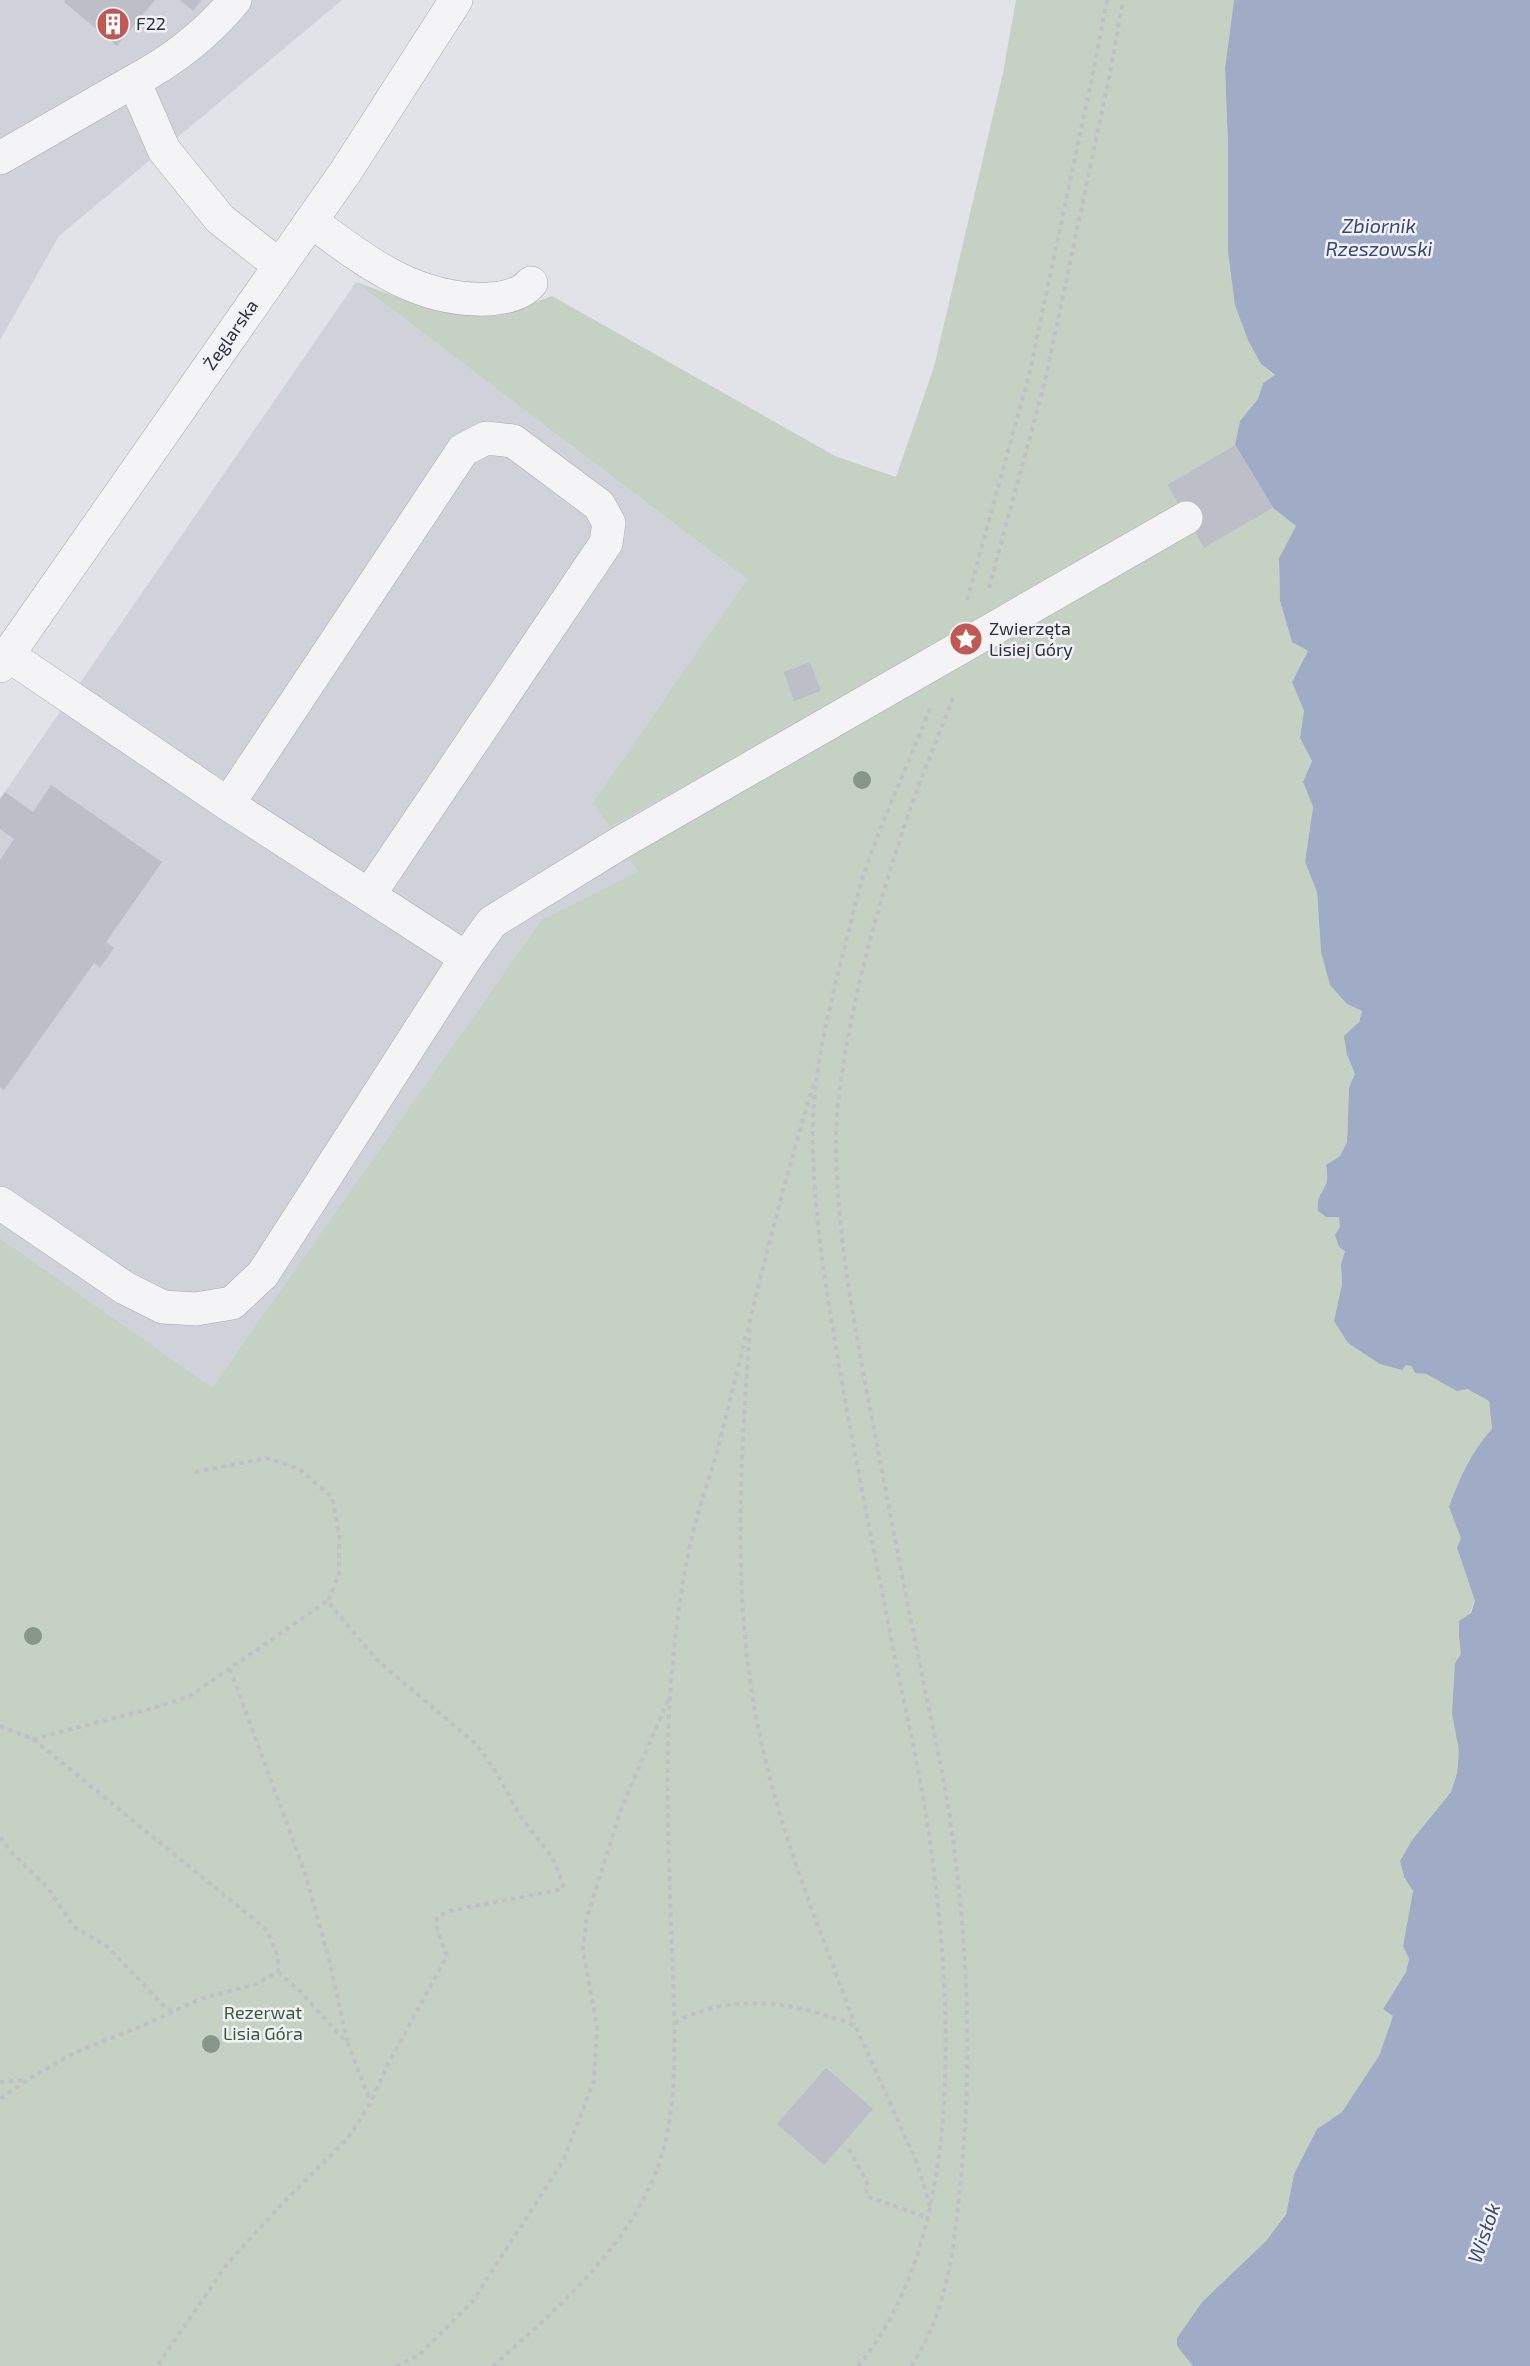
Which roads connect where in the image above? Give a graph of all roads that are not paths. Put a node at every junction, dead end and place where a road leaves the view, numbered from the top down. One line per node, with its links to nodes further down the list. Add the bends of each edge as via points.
1 (235, 0): 3 (street, via 213,27 190,46)
2 (456, 0): 5 (street, Żeglarska)
3 (134, 81): 4 (street); 6 (street, via 164,150 220,219)
4 (0, 158)
5 (311, 221): 6 (street, Żeglarska); 7 (street, via 369,264 412,286 441,295 501,298 518,293)
6 (280, 266): 9 (street, Żeglarska)
7 (531, 283)
8 (1186, 518): 12 (street, bridge, via 620,843 492,922)
9 (4, 660): 10 (street)
10 (228, 804): 11 (street); 11 (street, via 463,450 486,438 513,441 599,505 609,523 606,543)
11 (369, 895): 12 (street)
12 (466, 958): 13 (street, via 263,1274 232,1303 196,1309 163,1307 125,1288)
13 (0, 1203)

